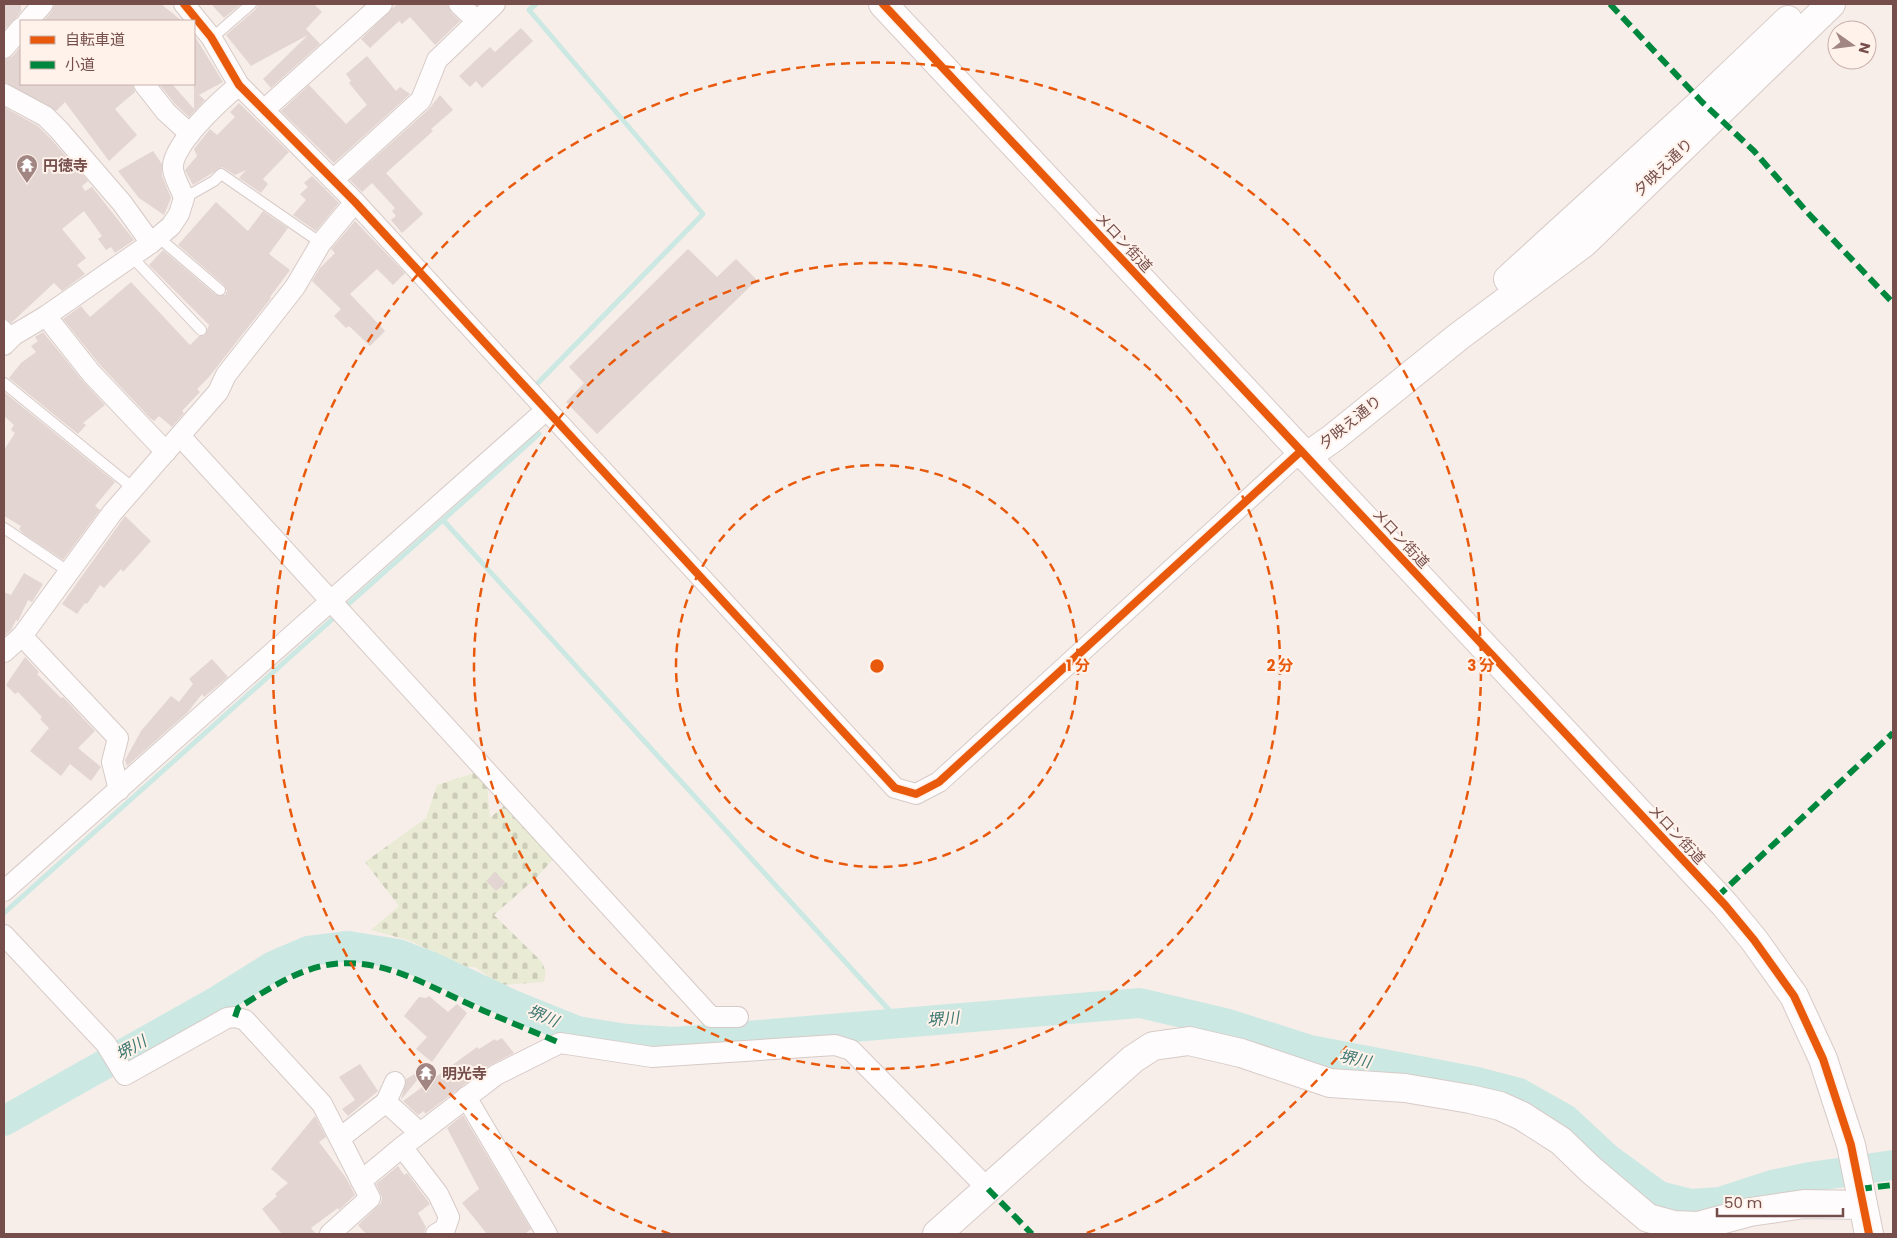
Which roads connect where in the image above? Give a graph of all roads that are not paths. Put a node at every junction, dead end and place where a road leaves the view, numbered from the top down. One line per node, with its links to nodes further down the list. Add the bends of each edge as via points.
1 (44, 4): 10 (street)
2 (184, 4): 12 (street)
3 (251, 4): 12 (lane)
4 (382, 4): 16 (street)
5 (460, 4): 11 (street)
6 (495, 4): 11 (street)
7 (883, 4): 32 (street, メロン街道)
8 (1805, 4): 32 (street, 夕映え通り, via 1523,267)
9 (1831, 4): 32 (street, 夕映え通り, via 1584,243 1458,337 1333,438)
10 (27, 20)
11 (476, 21): 18 (street, via 437,60 421,100)
12 (212, 38): 14 (street)
13 (145, 85): 17 (street, via 166,112)
14 (239, 85): 16 (street); 17 (street, via 217,103)
15 (4, 94): 21 (street, via 45,116)
16 (264, 110): 18 (street)
17 (190, 134): 19 (street, via 174,157 173,169)
18 (333, 180): 20 (street)
19 (184, 198): 21 (street, via 179,214); 22 (lane, via 221,174)
20 (355, 202): 22 (street); 29 (street)
21 (155, 240): 23 (street); 24 (lane)
22 (321, 243): 30 (street, via 295,287)
23 (132, 257): 25 (street); 26 (lane)
24 (220, 290)
25 (46, 316): 27 (street); 31 (street, via 91,373)
26 (201, 330)
27 (7, 335)
28 (4, 383): 33 (lane)
29 (545, 411): 32 (street, via 895,788 916,794 939,782); 36 (street)
30 (181, 437): 31 (street); 36 (street)
31 (166, 452): 33 (street)
32 (1304, 454): 51 (street, メロン街道, via 1725,905 1754,940 1794,996 1823,1059 1847,1136)
33 (133, 488): 35 (street)
34 (4, 528): 35 (lane)
35 (69, 572): 37 (street)
36 (331, 600): 39 (street); 42 (street, via 711,1017)
37 (22, 636): 38 (street); 39 (street, via 118,738 112,762)
38 (4, 652)
39 (119, 790): 40 (street)
40 (4, 891)
41 (4, 935): 47 (street, via 106,1044 125,1075 227,1018 245,1020 322,1104)
42 (738, 1017)
43 (395, 1082): 45 (street)
44 (466, 1097): 46 (street); 50 (street, via 496,1075 560,1043 652,1058 835,1044 851,1050); 54 (street)
45 (386, 1102): 46 (street); 47 (street)
46 (420, 1133): 48 (street)
47 (340, 1138): 49 (street)
48 (402, 1147): 49 (street); 53 (street, via 438,1194 449,1217 445,1228)
49 (361, 1181): 52 (street, via 370,1198)
50 (988, 1189): 51 (street, via 1133,1059 1152,1046 1189,1041 1241,1053 1330,1083 1405,1088 1500,1106 1561,1141 1648,1218 1674,1225 1698,1226 1750,1212 1804,1204); 55 (street)
51 (1863, 1205): 56 (street, メロン街道)
52 (339, 1231)
53 (436, 1234)
54 (547, 1234)
55 (937, 1234)
56 (1869, 1234)

